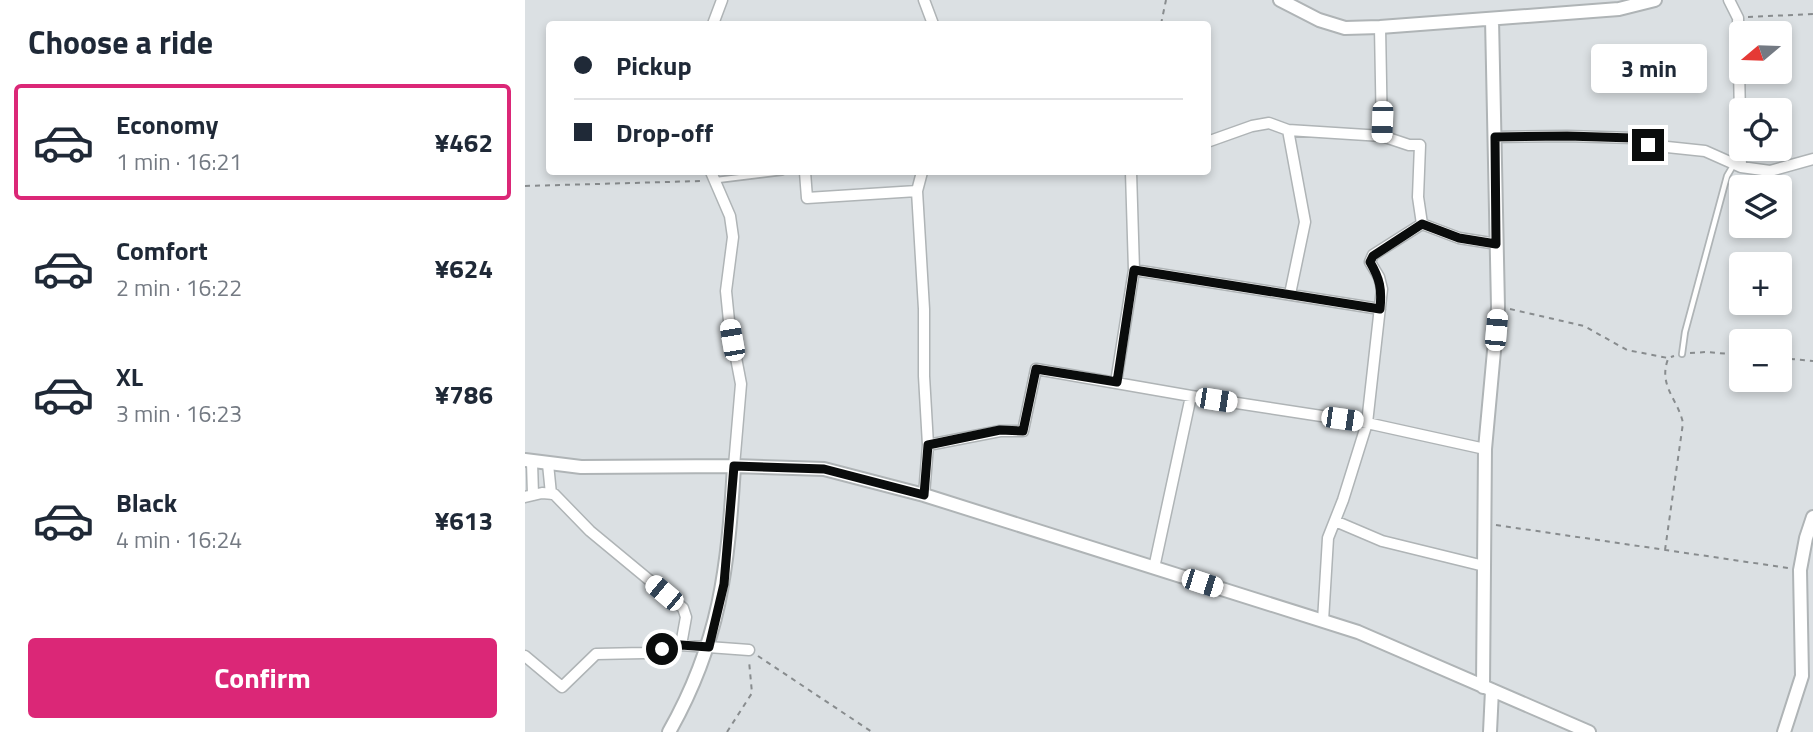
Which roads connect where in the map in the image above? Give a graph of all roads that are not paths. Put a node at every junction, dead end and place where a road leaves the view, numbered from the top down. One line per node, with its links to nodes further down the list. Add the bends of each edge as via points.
1 (722, 0): 8 (street)
2 (924, 0): 9 (street)
3 (1280, 0): 6 (street)
4 (1655, 0): 7 (street, via 1619,9)
5 (1728, 0): 16 (street, via 1738,18)
6 (1296, 5): 10 (street, via 1319,20 1345,28)
7 (1492, 19): 10 (street); 13 (street)
8 (714, 21)
9 (932, 21)
10 (1380, 27): 12 (street)
11 (1288, 130): 12 (street); 14 (street, via 1269,123); 26 (street, via 1305,222)
12 (1382, 136): 23 (street, via 1420,145)
13 (1495, 137): 16 (street, via 1633,138 1648,145 1705,151); 24 (street)
14 (1211, 141)
15 (1813, 159): 16 (street, via 1770,171)
16 (1737, 165): 28 (lane, via 1727,176)
17 (730, 175): 21 (lane)
18 (805, 175): 22 (street, via 807,198)
19 (921, 175): 22 (street)
20 (1131, 175): 25 (street)
21 (712, 176): 36 (street, via 730,216 733,237 726,291 741,384)
22 (917, 191): 32 (street)
23 (1422, 224): 24 (street, via 1459,238); 27 (street, via 1370,262 1382,289)
24 (1496, 244): 33 (street, via 1498,307)
25 (1134, 270): 26 (street); 29 (street)
26 (1290, 294): 27 (street)
27 (1380, 309): 31 (street)
28 (1682, 354)
29 (1117, 382): 30 (street); 32 (street, via 1036,369 1023,431 1000,430)
30 (1191, 396): 31 (street); 43 (street)
31 (1367, 423): 33 (street); 41 (street)
32 (928, 445): 38 (street)
33 (1485, 449): 42 (street)
34 (529, 461): 35 (street); 39 (street)
35 (548, 464): 36 (street); 37 (street)
36 (734, 466): 38 (street, via 824,469); 46 (street, via 724,584)
37 (551, 494): 39 (street); 45 (street, via 683,608)
38 (924, 495): 43 (street)
39 (529, 496)
40 (1813, 517): 49 (street, via 1800,570)
41 (1335, 521): 42 (street, via 1382,541); 44 (street, via 1328,538)
42 (1484, 566): 50 (street)
43 (1154, 568): 44 (street)
44 (1323, 621): 50 (street)
45 (681, 645): 46 (street); 48 (street, via 644,653 596,654 562,687)
46 (709, 647): 47 (street); 52 (street)
47 (749, 650)
48 (525, 656)
49 (1808, 677): 55 (street)
50 (1488, 688): 51 (street); 53 (street)
51 (1562, 726): 54 (street)
52 (669, 732)
53 (1490, 732)
54 (1589, 732)
55 (1784, 732)

